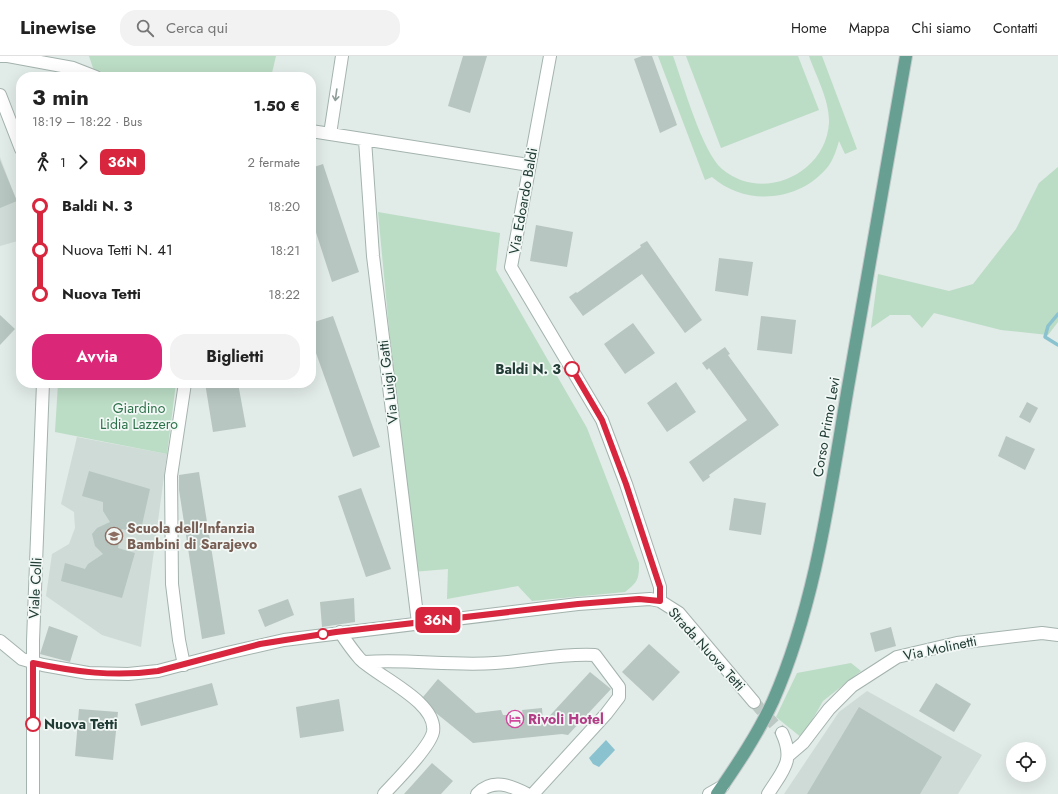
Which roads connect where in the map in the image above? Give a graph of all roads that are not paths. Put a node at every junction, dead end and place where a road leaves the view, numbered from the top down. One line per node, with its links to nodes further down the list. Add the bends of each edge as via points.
1 (0, 56): 5 (street)
2 (342, 56): 8 (street, one-way to 8)
3 (550, 56): 11 (street, Via Edoardo Baldi)
4 (906, 56): 25 (main road, Corso Primo Levi, via 832,477 811,581 791,653 772,703)
5 (83, 72)
6 (0, 95): 9 (street)
7 (316, 132): 8 (street)
8 (330, 134): 10 (street)
9 (16, 136)
10 (365, 140): 11 (street); 15 (street, Via Luigi Gatti, via 373,256)
11 (529, 165): 14 (street, Via Edoardo Baldi, via 511,267 602,420 660,587)
12 (43, 388): 20 (street, Viale Colli)
13 (184, 388): 21 (street, via 171,476 172,584)
14 (660, 601): 15 (street, Strada Nuova Tetti, via 639,599 602,602); 22 (street, Strada Nuova Tetti, via 670,606 686,621)
15 (418, 623): 16 (street, Strada Nuova Tetti)
16 (340, 632): 19 (street); 21 (street, Strada Nuova Tetti, via 260,644)
17 (1058, 635): 24 (street, Via Molinetti, via 1042,633 957,643 897,657 852,686 829,709 803,743)
18 (0, 641): 20 (street, Strada Nuova Tetti, via 22,659)
19 (364, 662): 27 (street, via 416,700 430,714 433,731 426,746); 30 (street, via 393,660 495,663 576,654 595,655 619,688 619,697)
20 (33, 663): 21 (street, Strada Nuova Tetti, via 88,674 158,671); 26 (street, Viale Colli)
21 (184, 665)
22 (754, 702)
23 (782, 733): 24 (street)
24 (788, 755): 32 (street, via 786,766)
25 (720, 790): 31 (street, Corso Primo Levi)
26 (33, 794)
27 (384, 794)
28 (477, 794): 29 (street, via 482,788 495,783 513,787)
29 (527, 794)
30 (533, 794)
31 (708, 794)
32 (768, 794)

